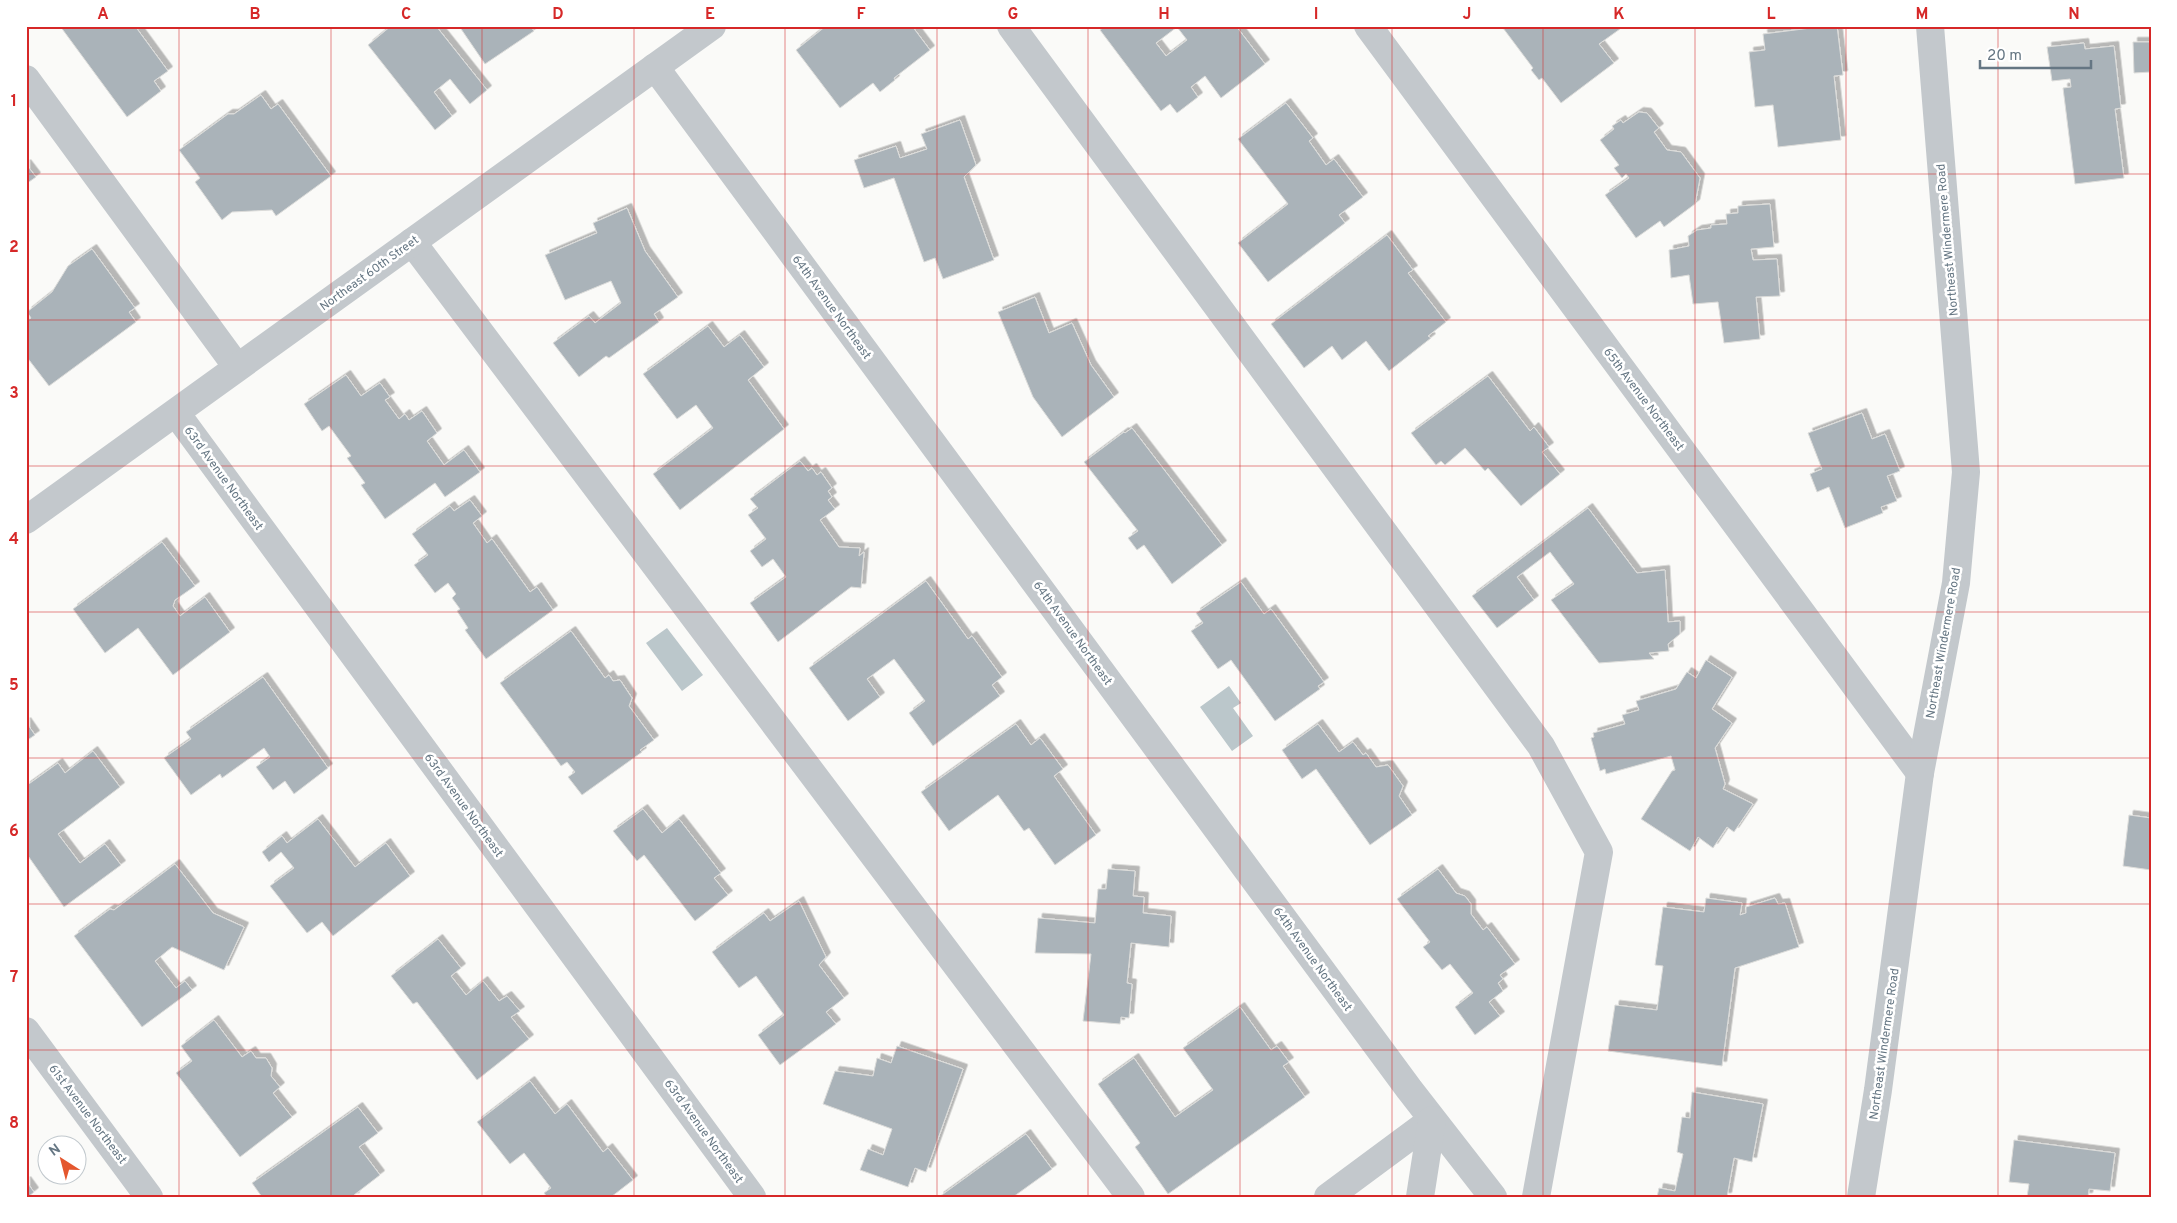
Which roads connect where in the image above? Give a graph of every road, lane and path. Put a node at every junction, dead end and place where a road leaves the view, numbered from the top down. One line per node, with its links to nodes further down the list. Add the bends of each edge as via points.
1 (712, 26): 5 (street, Northeast 60th Street)
2 (1012, 26): 20 (street, via 1541,746 1599,852)
3 (1368, 26): 11 (street, 65th Avenue Northeast)
4 (1930, 26): 11 (street, Northeast Windermere Road, via 1966,472 1956,584)
5 (655, 67): 7 (street, Northeast 60th Street); 13 (street, 64th Avenue Northeast)
6 (26, 80): 8 (street)
7 (412, 242): 8 (street, Northeast 60th Street); 16 (street)
8 (237, 367): 9 (street, Northeast 60th Street)
9 (176, 413): 10 (street, Northeast 60th Street); 15 (street, 63rd Avenue Northeast)
10 (26, 520)
11 (1920, 773): 21 (street, Northeast Windermere Road)
12 (26, 1032): 14 (street, 61st Avenue Northeast)
13 (1432, 1120): 17 (street); 18 (street); 19 (street, 64th Avenue Northeast)
14 (149, 1197)
15 (752, 1197)
16 (1131, 1197)
17 (1328, 1197)
18 (1420, 1197)
19 (1493, 1197)
20 (1536, 1197)
21 (1861, 1197)

